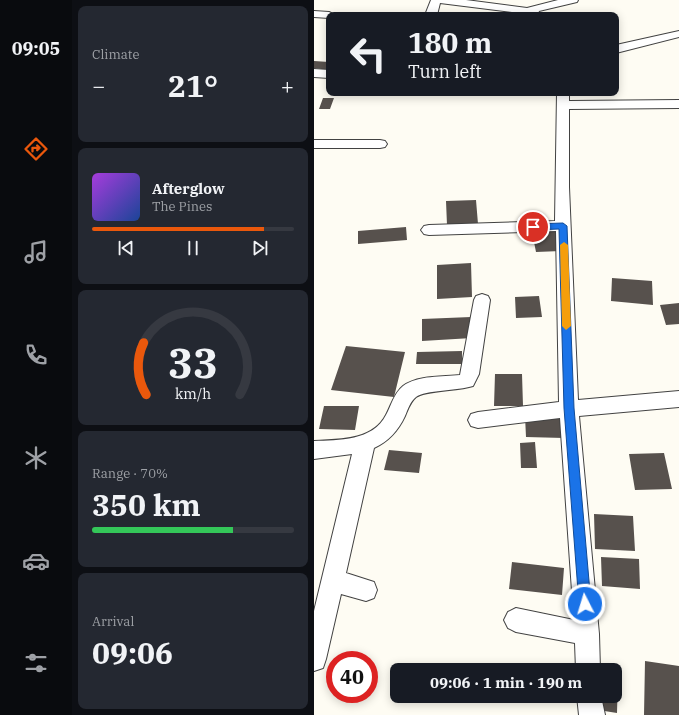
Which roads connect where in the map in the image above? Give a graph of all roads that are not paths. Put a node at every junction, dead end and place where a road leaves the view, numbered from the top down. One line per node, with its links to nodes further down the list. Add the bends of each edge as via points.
1 (436, 0): 6 (street)
2 (440, 0): 5 (street)
3 (523, 0): 5 (street)
4 (573, 0): 5 (street)
5 (537, 8)
6 (432, 12)
7 (314, 14): 8 (street)
8 (326, 15)
9 (679, 34): 10 (street)
10 (619, 48)
11 (314, 73): 12 (street)
12 (326, 74)
13 (563, 99): 14 (street); 17 (street)
14 (679, 104)
15 (314, 144): 16 (street)
16 (380, 144)
17 (563, 226): 18 (street); 21 (street)
18 (429, 230)
19 (482, 300): 23 (street, via 470,374 466,381 413,389 404,397 390,425 380,435)
20 (679, 399): 21 (street)
21 (569, 408): 22 (street); 28 (street)
22 (478, 420)
23 (365, 443): 24 (street); 25 (street)
24 (314, 450)
25 (333, 580): 26 (street); 29 (street)
26 (366, 590)
27 (516, 620): 28 (street)
28 (587, 634): 30 (street)
29 (314, 659)
30 (588, 663)
31 (590, 703): 32 (street)
32 (592, 715)

